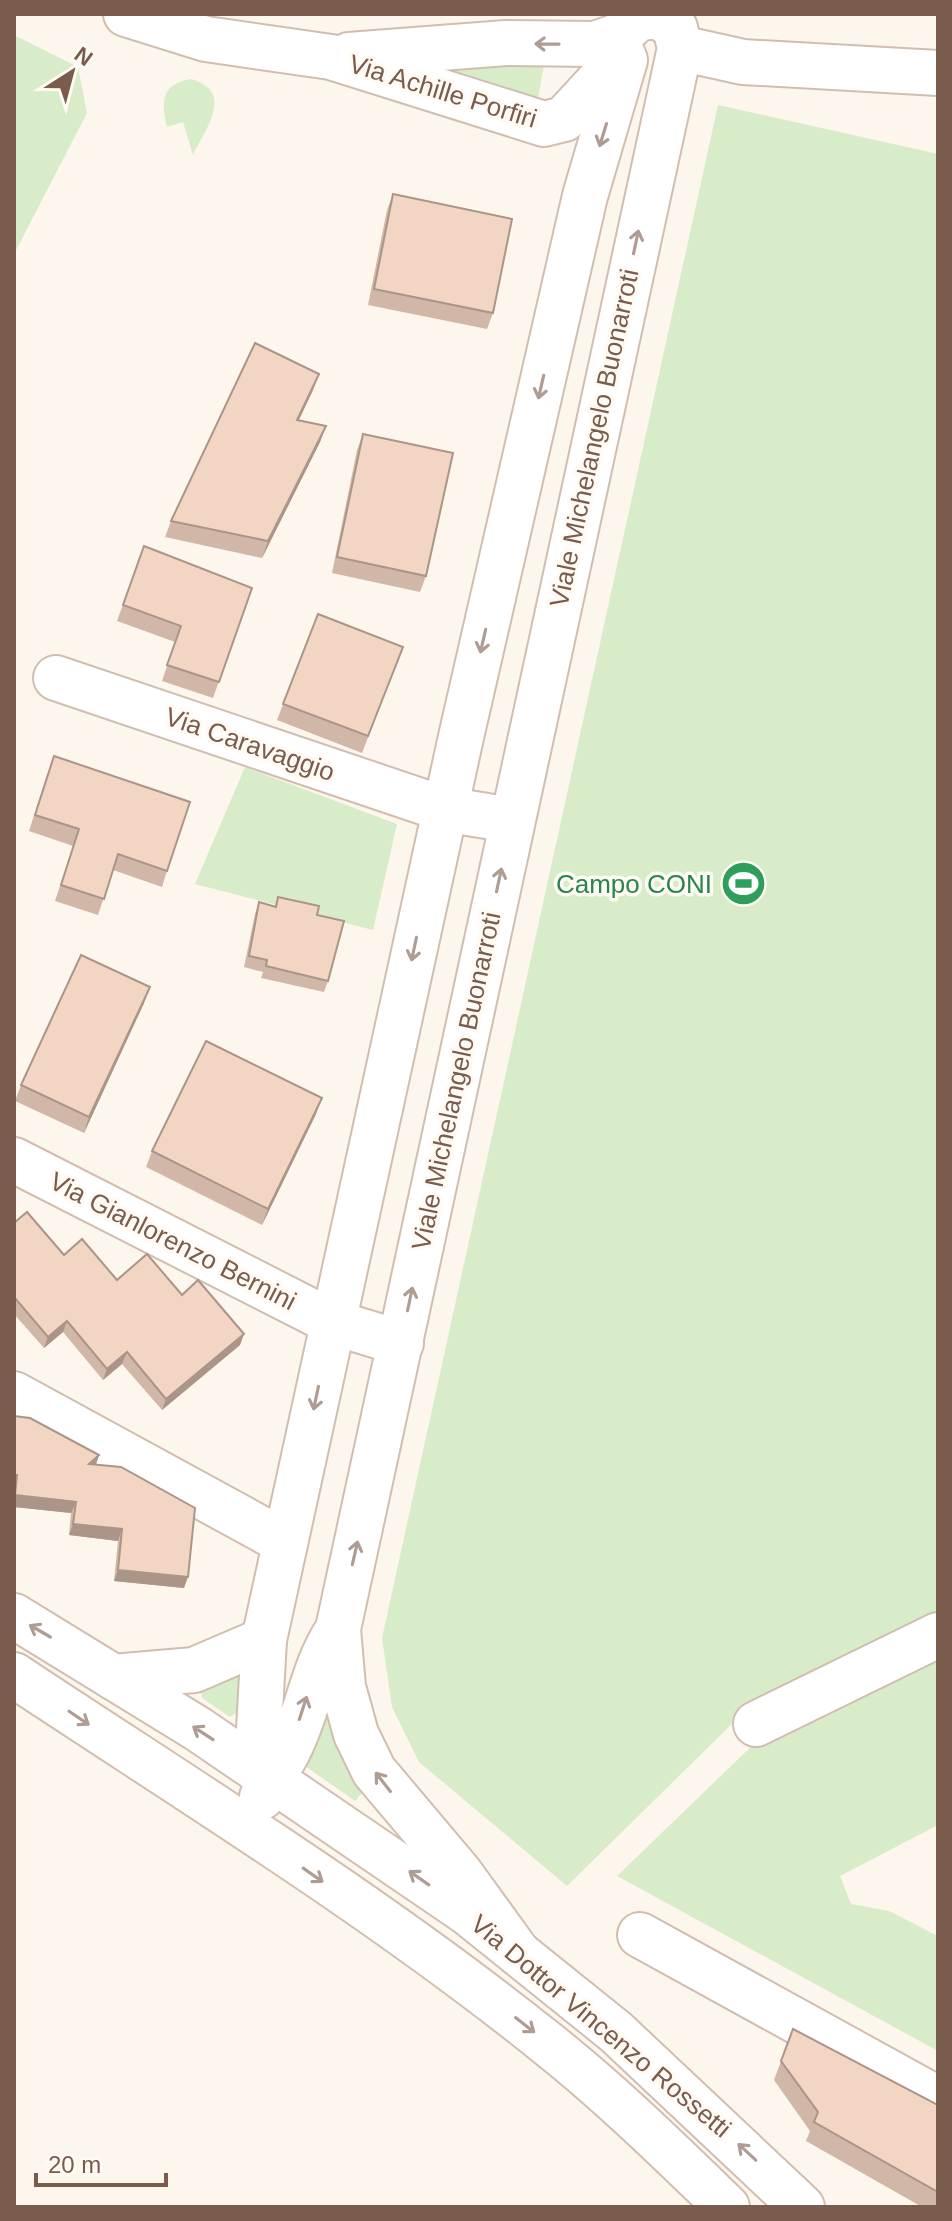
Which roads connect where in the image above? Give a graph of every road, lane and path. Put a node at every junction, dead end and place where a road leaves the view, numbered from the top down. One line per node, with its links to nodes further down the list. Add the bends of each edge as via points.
1 (126, 14): 4 (street, Via Achille Porfiri, via 206,39)
2 (625, 39): 3 (street, via 639,18 659,16); 4 (street, Via Achille Porfiri, one-way to 4, via 441,46); 4 (street, Via Achille Porfiri, via 564,119 544,124); 7 (street, one-way to 7)
3 (682, 39): 5 (street, via 743,62); 8 (street, Viale Michelangelo Buonarroti, one-way to 3)
4 (331, 57)
5 (938, 73)
6 (56, 678): 7 (street, Via Caravaggio)
7 (444, 809): 8 (street); 10 (street, one-way to 10)
8 (511, 820): 11 (street, Viale Michelangelo Buonarroti, one-way to 8)
9 (14, 1160): 10 (street, Via Gianlorenzo Bernini)
10 (332, 1322): 11 (street); 13 (street, one-way to 13)
11 (401, 1343): 15 (street, Viale Michelangelo Buonarroti, one-way to 11)
12 (14, 1394): 13 (street)
13 (285, 1542): 17 (street)
14 (14, 1616): 19 (street, Via Dottor Vincenzo Rossetti, one-way to 14)
15 (338, 1629): 21 (street, Viale Michelangelo Buonarroti, one-way to 15, via 290,1748 320,1656); 24 (street, Viale Michelangelo Buonarroti, one-way to 15, via 460,1873 374,1771 356,1734 343,1687)
16 (938, 1635): 20 (street)
17 (264, 1640): 19 (street, via 194,1670); 21 (street, via 258,1747)
18 (14, 1675): 22 (street, Via Dottor Vincenzo Rossetti, one-way to 22)
19 (113, 1677): 21 (street, Via Dottor Vincenzo Rossetti, one-way to 19)
20 (756, 1724)
21 (270, 1778): 22 (street); 24 (street, Via Dottor Vincenzo Rossetti, one-way to 21)
22 (248, 1831): 26 (street, Via Dottor Vincenzo Rossetti, one-way to 26, via 546,2042)
23 (640, 1935): 25 (street)
24 (518, 1953): 27 (street, Via Dottor Vincenzo Rossetti, one-way to 24, via 627,2042)
25 (938, 2099)
26 (727, 2207)
27 (802, 2207)

